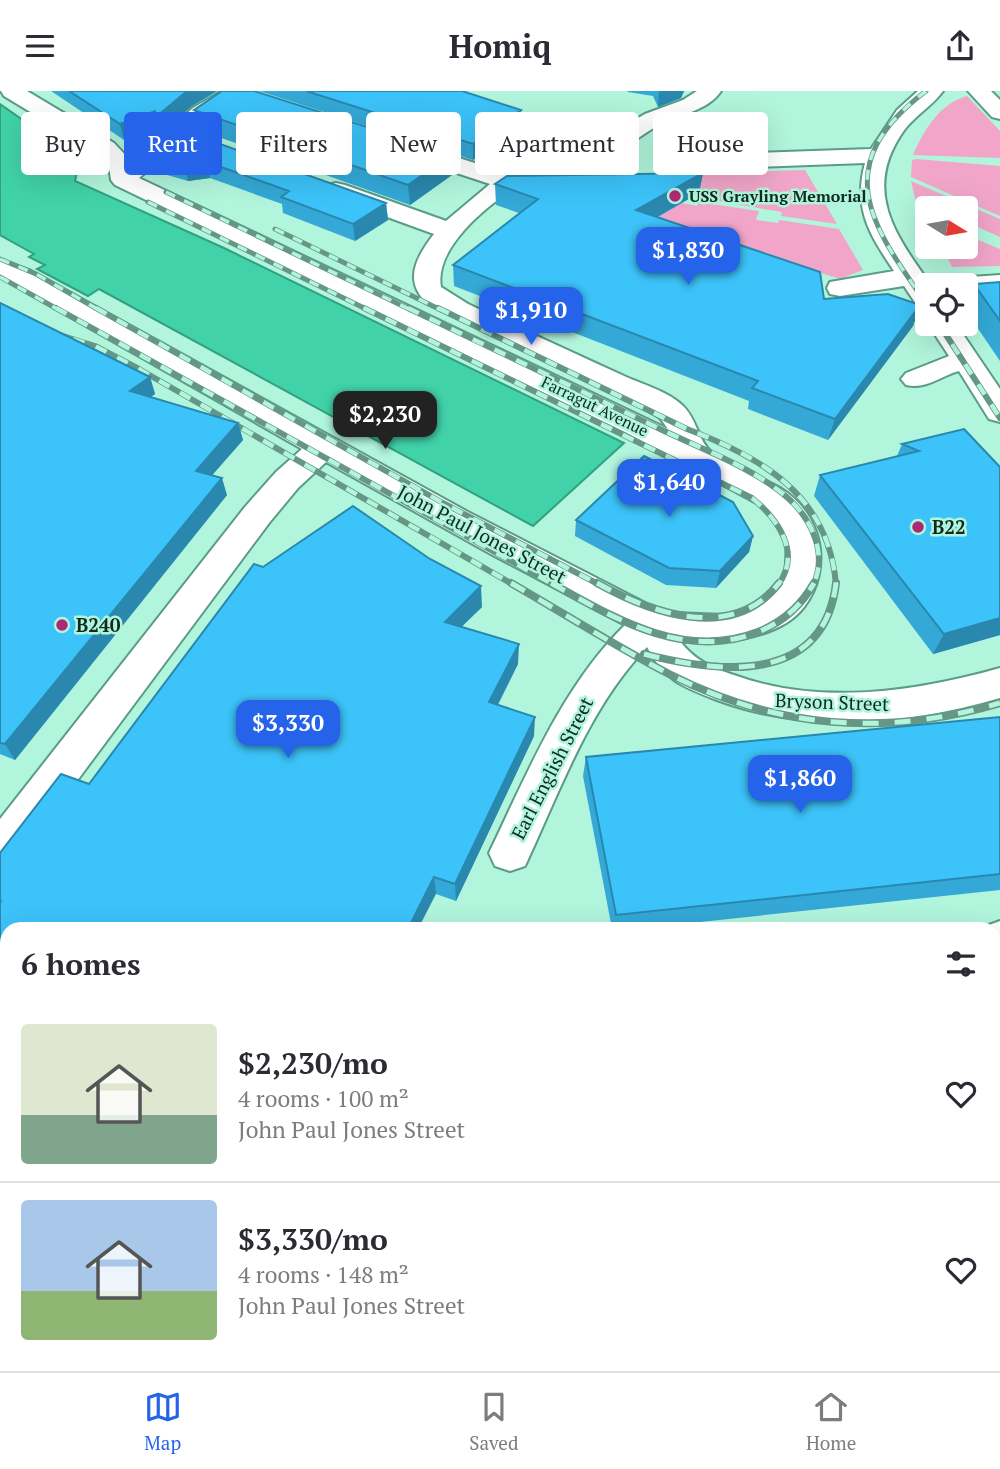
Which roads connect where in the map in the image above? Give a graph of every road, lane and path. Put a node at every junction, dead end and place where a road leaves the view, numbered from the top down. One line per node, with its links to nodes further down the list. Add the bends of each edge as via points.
1 (12, 91): 13 (street, via 106,148 121,163)
2 (710, 91): 14 (street, via 696,103 654,119 607,146 548,163)
3 (932, 91): 9 (street, via 904,115)
4 (979, 91): 8 (street)
5 (236, 92): 6 (street); 7 (street)
6 (260, 101)
7 (203, 112)
8 (1000, 112)
9 (878, 156): 10 (street); 18 (street, via 872,196 876,217)
10 (768, 158)
11 (461, 167): 14 (street)
12 (129, 175): 13 (street)
13 (123, 180): 28 (street, Farragut Avenue)
14 (509, 182): 16 (street)
15 (320, 184): 16 (street)
16 (450, 230): 28 (street, via 429,266 427,286 436,298 671,411)
17 (0, 267): 27 (street, John Paul Jones Street)
18 (915, 279)
19 (1000, 283): 20 (street)
20 (978, 284)
21 (915, 287): 22 (street, via 880,280)
22 (840, 288)
23 (951, 336): 24 (street)
24 (967, 360): 25 (street); 26 (street)
25 (916, 379)
26 (1000, 412)
27 (323, 447): 30 (street, John Paul Jones Street, via 526,559); 32 (street, via 257,515)
28 (698, 458): 29 (street, Farragut Avenue, via 771,497 794,521 805,564)
29 (790, 598): 30 (street, John Paul Jones Street, via 766,618 736,629 697,630)
30 (651, 621): 31 (street, Bryson Street, via 666,649 684,669 772,701 898,705); 33 (street, Earl English Street, via 620,652 582,704)
31 (1000, 683)
32 (0, 851)
33 (510, 853)

